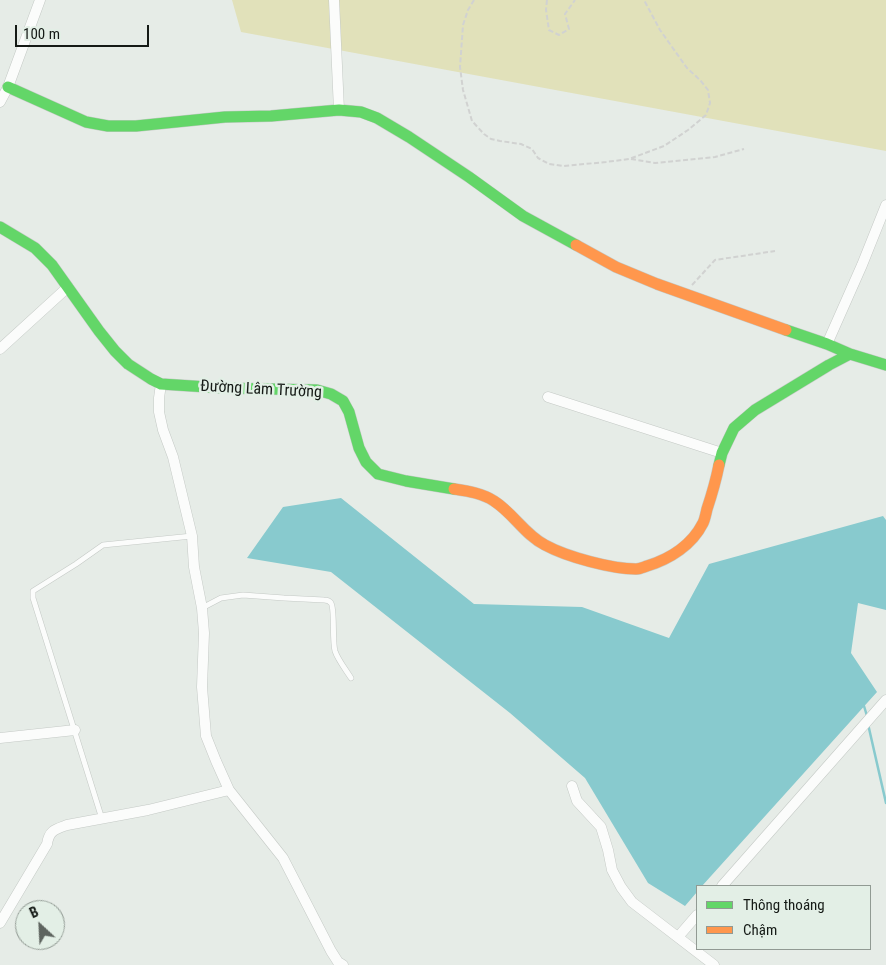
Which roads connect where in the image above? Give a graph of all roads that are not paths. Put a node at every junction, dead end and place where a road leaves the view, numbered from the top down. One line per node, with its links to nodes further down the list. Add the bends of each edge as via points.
1 (40, 0): 3 (street)
2 (334, 0): 5 (street)
3 (8, 87): 4 (street); 5 (street, via 86,122 108,126)
4 (0, 102)
5 (339, 110): 9 (street, via 361,112 377,118 469,177 522,216 616,267)
6 (886, 205): 9 (street)
7 (0, 227): 8 (street, Đường Lâm Trường, via 35,248)
8 (68, 287): 10 (street); 13 (street, Đường Lâm Trường, via 115,351 128,364)
9 (827, 344): 11 (street)
10 (0, 349)
11 (850, 354): 12 (street); 15 (street, Đường Lâm Trường, via 755,410 734,428)
12 (886, 365)
13 (161, 384): 15 (street, Đường Lâm Trường, via 317,390 331,394 343,401 359,448 366,462 378,474 471,492 493,500 544,545 615,567 638,569 658,563 678,552 692,539 702,523); 16 (street, via 159,412)
14 (548, 398): 15 (street)
15 (722, 453)
16 (192, 536): 17 (street); 20 (lane, via 103,545 33,591)
17 (202, 608): 18 (lane, via 221,598 243,595 330,601 335,652); 23 (street, via 206,736)
18 (351, 678)
19 (886, 700): 25 (street)
20 (75, 730): 21 (street); 24 (lane)
21 (0, 738)
22 (572, 786): 28 (street, via 577,801 600,827 612,870 621,887 632,902)
23 (229, 790): 24 (street); 29 (street, via 283,858 338,962)
24 (102, 819): 27 (street, via 68,825 50,833 47,844)
25 (723, 885)
26 (696, 916): 28 (street)
27 (0, 924)
28 (678, 937): 30 (street)
29 (343, 965)
30 (714, 965)

